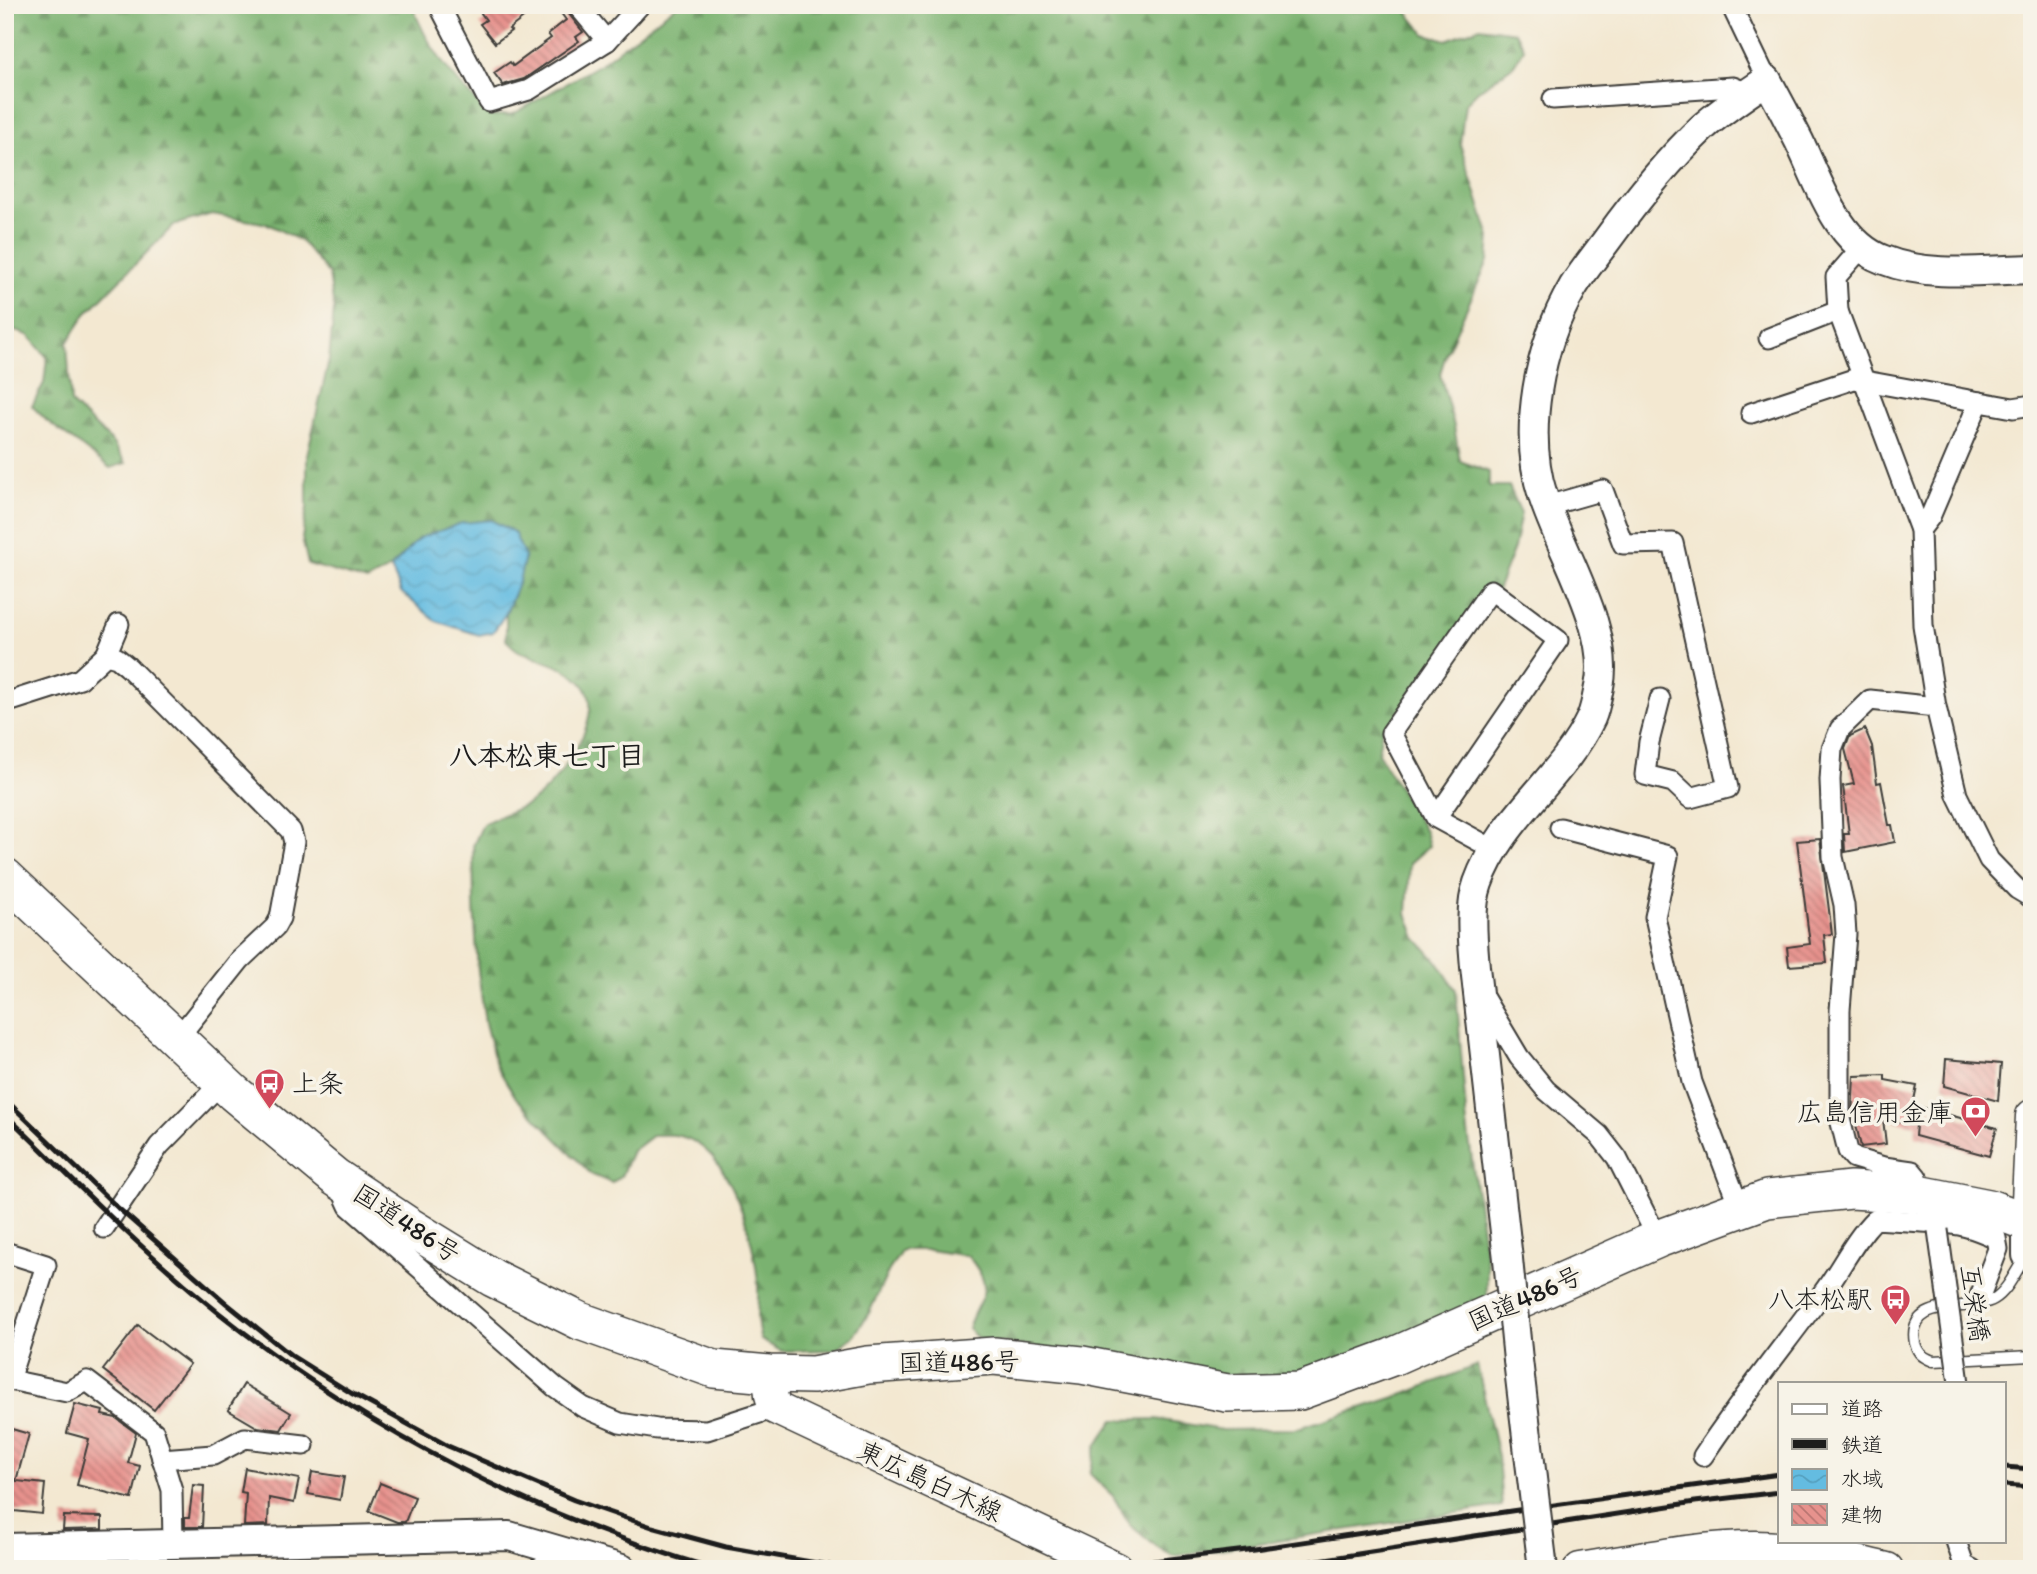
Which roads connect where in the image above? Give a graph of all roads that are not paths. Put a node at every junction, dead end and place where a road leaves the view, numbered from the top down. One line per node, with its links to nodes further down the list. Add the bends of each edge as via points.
1 (439, 5): 5 (street, via 489,102 529,90)
2 (577, 5): 5 (street)
3 (640, 5): 5 (street)
4 (1731, 5): 6 (street)
5 (607, 41)
6 (1757, 86): 7 (street); 8 (street, via 1843,227); 16 (street, via 1673,158 1573,287 1552,333 1533,416 1535,456)
7 (1553, 99)
8 (1862, 247): 9 (street, via 1882,260 1920,269); 10 (street, via 1836,277)
9 (2032, 269)
10 (1838, 311): 11 (street); 12 (street)
11 (1769, 338)
12 (1864, 380): 13 (street); 15 (street, via 1854,379); 17 (street)
13 (1979, 402): 14 (street, via 2013,408); 17 (street, via 1930,517)
14 (2032, 405)
15 (1751, 413)
16 (1547, 506): 20 (street, via 1603,490 1623,544 1673,543 1728,789 1690,798 1673,782 1645,775); 25 (street, via 1595,630 1600,683 1591,716 1575,745)
17 (1920, 530): 22 (street, via 1923,625)
18 (119, 624): 19 (street)
19 (106, 655): 21 (street, via 80,679); 29 (street, via 128,667 291,831 294,842 275,927 240,960)
20 (1660, 699)
21 (5, 703)
22 (1936, 707): 27 (street, via 1957,795 1989,860); 34 (street, via 1870,700 1840,729 1832,749 1830,780 1833,857 1846,934 1840,1010 1840,1119 1854,1158 1912,1171)
23 (1436, 818): 23 (street, via 1391,733 1491,590 1558,640); 25 (street)
24 (1560, 828): 33 (street, via 1668,856 1655,917 1692,1082)
25 (1493, 849): 28 (street, via 1477,886 1472,927)
26 (5, 877): 29 (highway, 国道486号)
27 (2032, 898)
28 (1478, 988): 37 (street, via 1519,1057 1546,1090 1599,1135 1616,1158); 55 (street, bridge)
29 (177, 1039): 30 (highway, 国道486号)
30 (223, 1081): 32 (highway, 国道486号); 35 (street, via 159,1146)
31 (2032, 1116): 36 (main road)
32 (335, 1177): 44 (highway, 国道486号, via 493,1278 580,1321); 44 (street, via 349,1206 583,1407 620,1423 707,1430)
33 (1740, 1209): 34 (highway, 国道486号, via 1767,1199 1851,1190); 37 (highway, 国道486号)
34 (1932, 1216): 36 (highway, 国道486号, via 1989,1208); 40 (street, via 1996,1238 1998,1250); 43 (street, 互栄橋, bridge); 46 (street, via 1875,1219 1867,1226)
35 (104, 1228)
36 (2029, 1234): 39 (lane, via 2027,1270); 40 (lane, via 1998,1297)
37 (1658, 1239): 44 (highway, 国道486号, via 1392,1357 1300,1391 1227,1393 1082,1365 994,1356 868,1364 813,1375)
38 (5, 1252): 42 (street, via 46,1265)
39 (2032, 1288)
40 (1978, 1304): 41 (lane, via 1932,1310 1922,1317 1914,1338 1923,1357 1933,1361)
41 (2032, 1356)
42 (7, 1379): 47 (street, via 67,1392 88,1381 154,1432)
43 (1959, 1382)
44 (772, 1391): 54 (main road, 東広島白木線)
45 (304, 1445): 47 (street, via 245,1438 213,1455)
46 (1703, 1455)
47 (162, 1459): 49 (street, via 172,1490)
48 (1956, 1542): 58 (street, via 1964,1565)
49 (173, 1543): 50 (street); 51 (street, via 509,1536)
50 (5, 1548)
51 (563, 1553): 52 (street); 53 (street)
52 (538, 1569)
53 (622, 1569)
54 (1117, 1569)
55 (1543, 1569)
56 (1580, 1569): 57 (main road, via 1712,1549 1757,1547 1829,1555)
57 (1887, 1569)
58 (1972, 1569)

